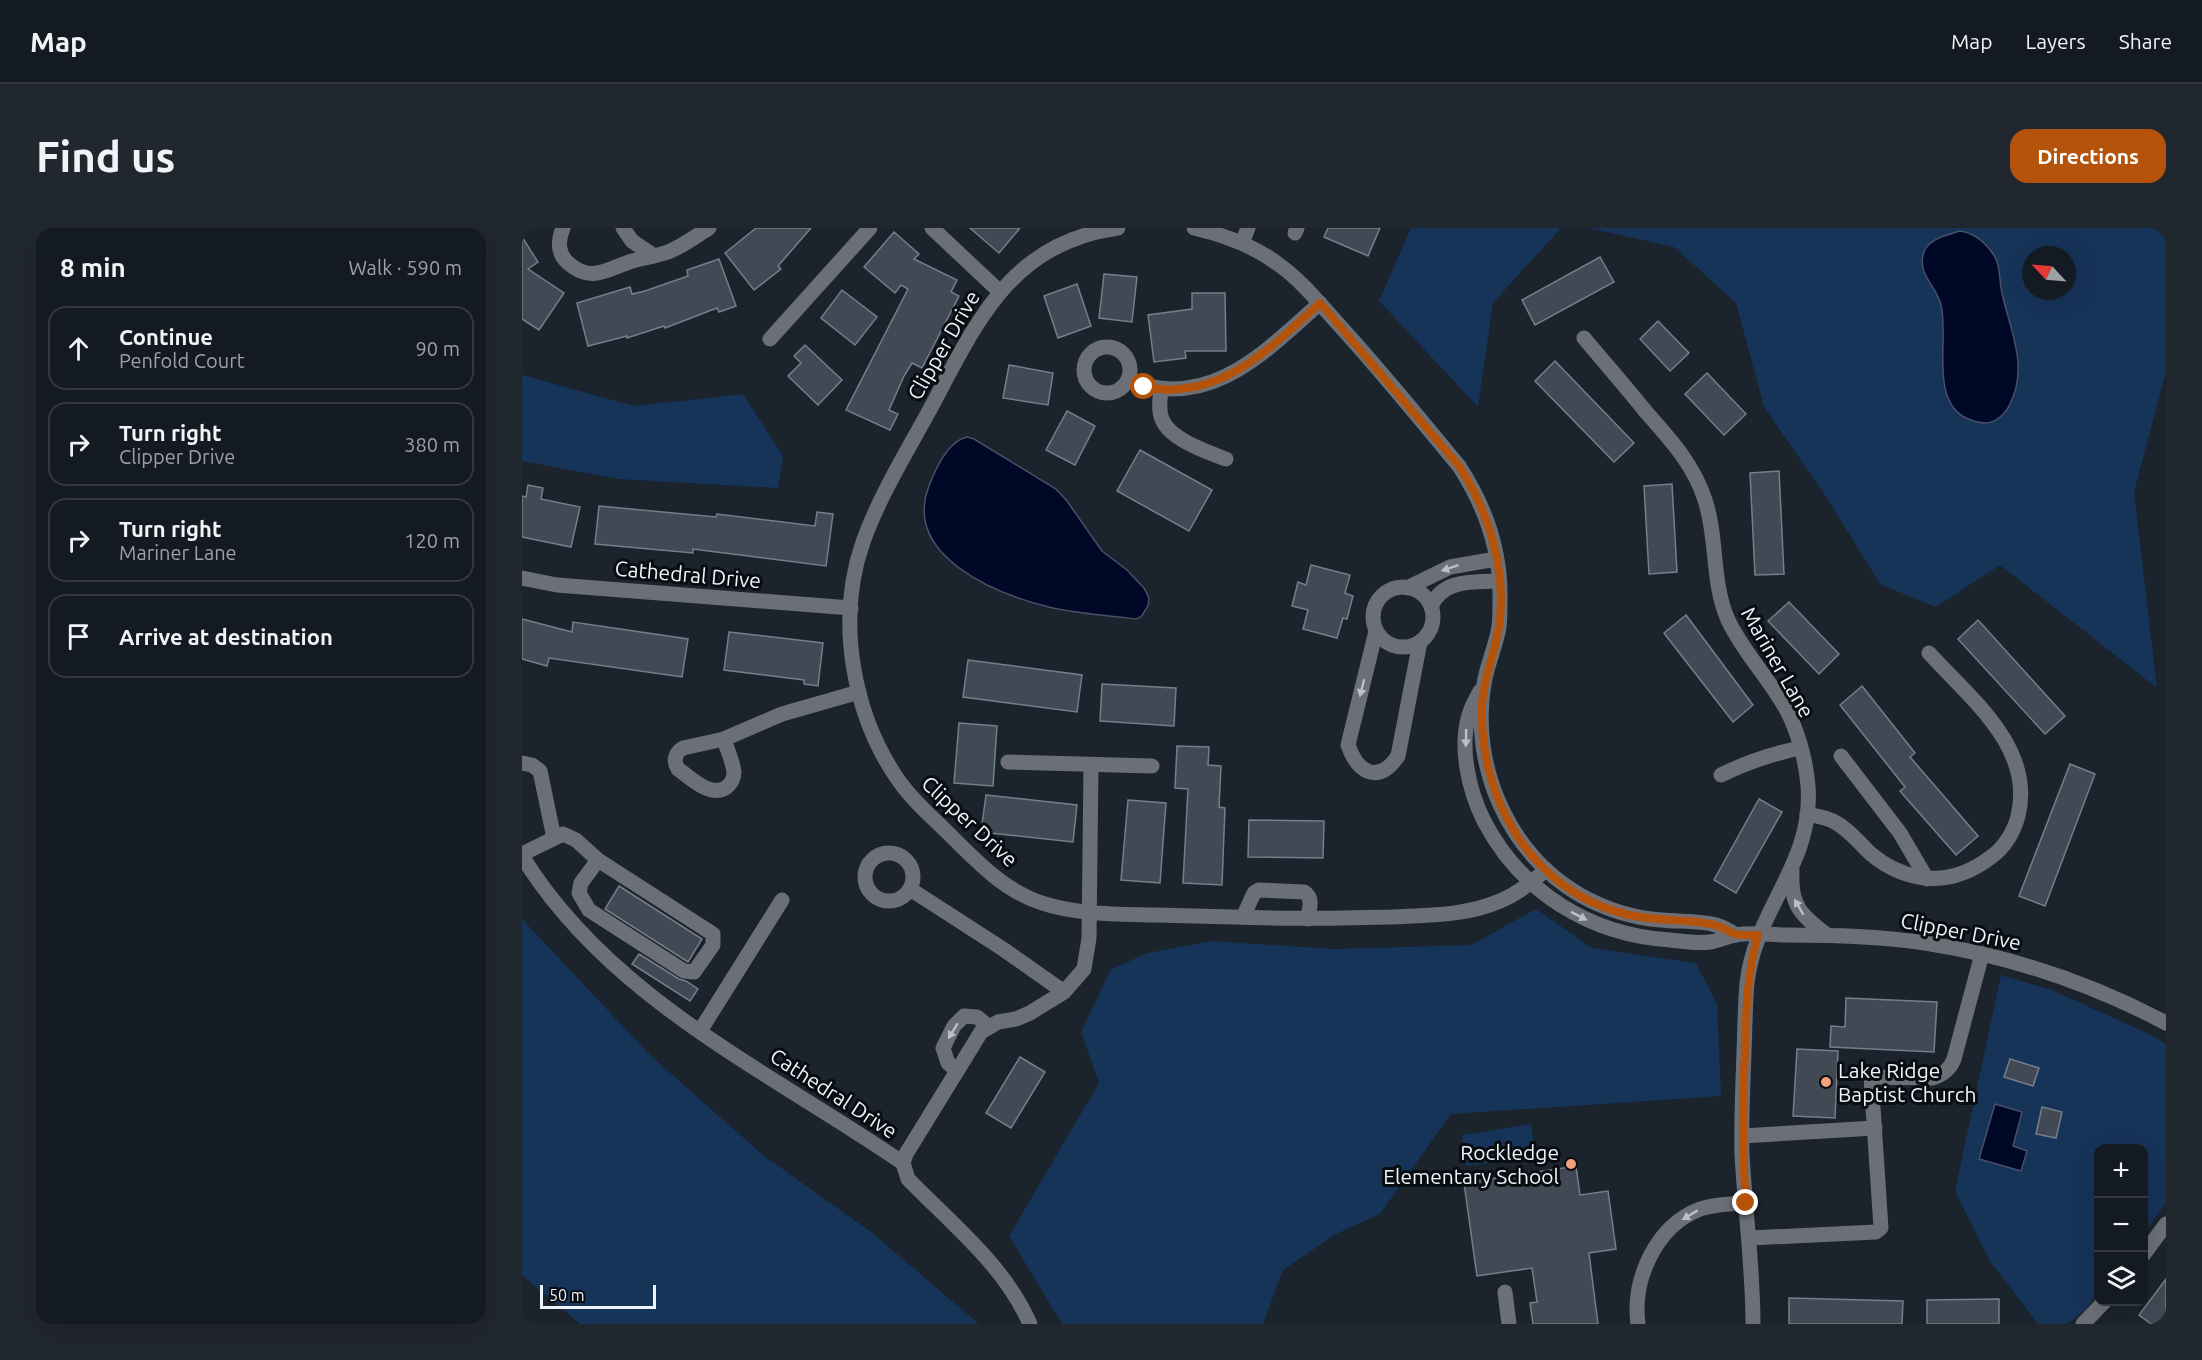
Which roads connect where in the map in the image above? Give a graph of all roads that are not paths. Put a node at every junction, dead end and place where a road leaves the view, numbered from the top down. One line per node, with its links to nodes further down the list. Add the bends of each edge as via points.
1 (563, 228): 10 (street, via 558,240 562,257 576,270 591,274 608,272)
2 (623, 228): 10 (street, via 632,241)
3 (709, 228): 10 (street)
4 (870, 228): 14 (street)
5 (932, 228): 11 (street)
6 (1118, 228): 11 (street, Clipper Drive, via 1054,248)
7 (1194, 228): 9 (street, Clipper Drive)
8 (1248, 228): 9 (street)
9 (1242, 243): 12 (street, Clipper Drive, via 1277,263)
10 (654, 256)
11 (999, 291): 23 (street, Clipper Drive, via 967,340 874,516 855,573)
12 (1320, 303): 16 (street, via 1259,357 1237,371 1209,383); 18 (street, Clipper Drive, via 1459,466 1484,511)
13 (1584, 338): 30 (street, Mariner Lane, via 1673,443 1699,482 1707,504 1715,569 1727,617 1786,709)
14 (770, 339)
15 (1128, 380): 16 (street)
16 (1161, 390): 17 (street, via 1160,412 1168,429)
17 (1226, 459)
18 (1496, 559): 20 (street, Clipper Drive); 21 (street, one-way to 21, via 1450,567)
19 (522, 578): 23 (street, Cathedral Drive, via 557,585)
20 (1499, 581): 22 (street, via 1450,586 1438,594); 27 (street, Clipper Drive, via 1499,626)
21 (1407, 588): 22 (street, via 1423,594); 24 (street, via 1393,589 1377,602 1373,612)
22 (1431, 607): 25 (street, via 1430,632)
23 (851, 608): 28 (street, Clipper Drive)
24 (1376, 631): 25 (street, via 1381,639 1398,648); 25 (street, one-way to 25, via 1348,745 1360,768 1370,772 1380,773 1398,756)
25 (1420, 642)
26 (1929, 653): 43 (street, via 2011,749 2018,766 2021,804 2009,837 1996,854 1963,874)
27 (1484, 683): 42 (street, Clipper Drive, via 1482,724 1489,773 1512,830); 44 (street, Clipper Drive, one-way to 44, via 1468,719 1469,776 1488,829 1507,858)
28 (859, 692): 29 (street, via 782,714); 47 (street, Clipper Drive, via 881,752 913,800 990,873 1014,889 1039,902)
29 (724, 739)
30 (1800, 748): 36 (street, via 1769,755); 37 (street, Mariner Lane, via 1808,786)
31 (1841, 756): 43 (street, via 1900,833)
32 (1008, 762): 34 (street)
33 (522, 763): 38 (street, via 540,771)
34 (1091, 765): 35 (street); 47 (street)
35 (1152, 766)
36 (1721, 775)
37 (1807, 814): 41 (street, Mariner Lane); 43 (street, via 1835,822 1886,865)
38 (554, 838): 39 (street); 40 (street, via 563,834 576,840)
39 (522, 855): 59 (street, Cathedral Drive, via 577,930 650,995)
40 (598, 860): 40 (street, via 713,934 713,945 694,972 684,971 589,910 579,893 581,883)
41 (1792, 869): 52 (street, Mariner Lane); 53 (street, one-way to 41, via 1796,906)
42 (1546, 870): 44 (street, Clipper Drive); 50 (street, Clipper Drive, via 1590,900 1622,913)
43 (1927, 879)
44 (1531, 883): 49 (street, Clipper Drive, via 1500,901 1450,915); 54 (street, Clipper Drive, one-way to 54, via 1590,922)
45 (910, 889): 56 (street)
46 (782, 900): 59 (street)
47 (1089, 912): 48 (street, Clipper Drive); 56 (street, via 1084,969)
48 (1243, 917): 49 (street, Clipper Drive); 49 (street, via 1259,890 1304,892 1310,900)
49 (1308, 919)
50 (1655, 920): 51 (street, Clipper Drive, via 1710,924); 54 (street)
51 (1737, 934): 52 (street, Clipper Drive); 54 (street, Clipper Drive, via 1706,942)
52 (1758, 935): 53 (street, Clipper Drive); 62 (street, Mariner Lane, via 1747,983)
53 (1827, 935): 55 (street, Clipper Drive, via 1899,940)
54 (1653, 939)
55 (1982, 954): 57 (street, Clipper Drive, via 2060,976); 61 (street, via 1950,1068 1933,1078 1871,1077)
56 (1064, 992): 58 (street, via 1030,1013)
57 (2166, 1023)
58 (988, 1026): 60 (street, Cathedral Drive); 60 (street, one-way to 60, via 977,1017 964,1016 954,1026 943,1048 948,1062)
59 (700, 1031): 63 (street, Cathedral Drive)
60 (957, 1070): 63 (street, Cathedral Drive)
61 (1875, 1128): 62 (street); 66 (street, via 1881,1228 1876,1232)
62 (1742, 1136): 64 (street, Mariner Lane)
63 (903, 1163): 70 (street, via 908,1179 997,1268)
64 (1746, 1203): 66 (street, Mariner Lane); 72 (street, one-way to 72, via 1699,1210 1670,1230 1647,1262 1636,1306)
65 (2166, 1224): 67 (street)
66 (1749, 1238): 73 (street, Mariner Lane)
67 (2145, 1252)
68 (1504, 1292): 71 (street)
69 (2100, 1306): 74 (street)
70 (1030, 1324)
71 (1509, 1324)
72 (1638, 1324)
73 (1753, 1324)
74 (2083, 1324)

